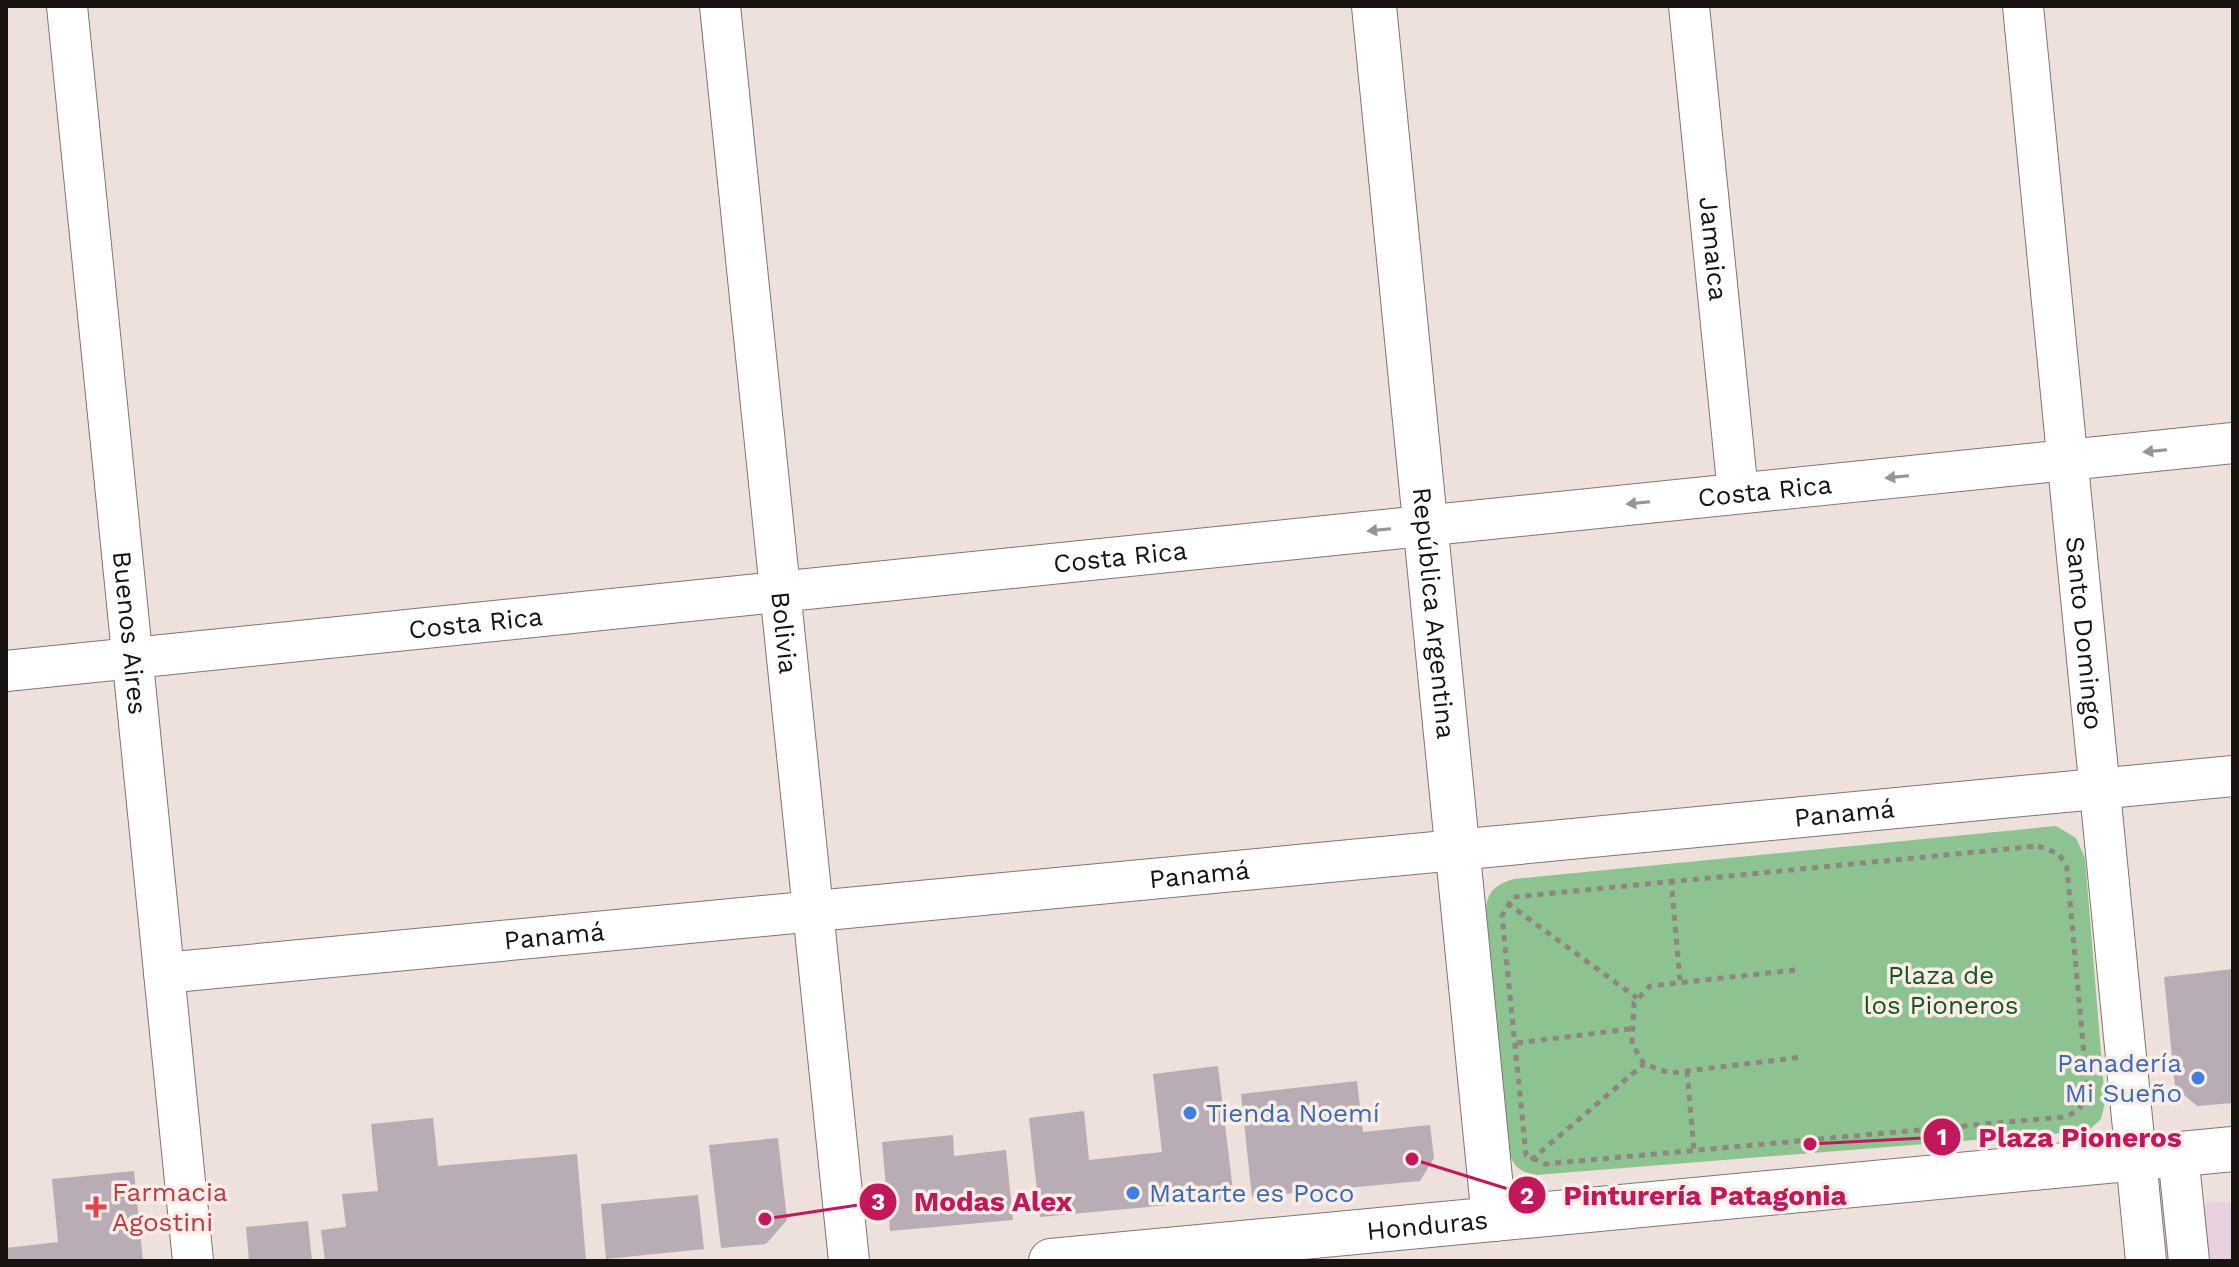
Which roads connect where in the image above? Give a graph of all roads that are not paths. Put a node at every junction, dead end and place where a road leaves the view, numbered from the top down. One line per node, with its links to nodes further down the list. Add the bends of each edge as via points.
1 (67, 6): 11 (street, Buenos Aires)
2 (720, 6): 10 (street, Bolivia)
3 (1374, 6): 9 (street, República Argentina)
4 (1689, 6): 8 (street, Jamaica)
5 (2023, 6): 7 (street, Santo Domingo)
6 (2233, 443): 7 (street, Costa Rica, one-way to 7)
7 (2067, 460): 8 (street, Costa Rica, one-way to 8); 14 (street, Santo Domingo)
8 (1738, 493): 9 (street, Costa Rica, one-way to 9)
9 (1426, 525): 10 (street, Costa Rica, one-way to 10); 15 (street, República Argentina)
10 (781, 591): 11 (street, Costa Rica); 16 (street, Bolivia)
11 (133, 658): 12 (street, Costa Rica); 17 (street, Buenos Aires)
12 (6, 671)
13 (2233, 776): 14 (street, Panamá)
14 (2099, 789): 15 (street, Panamá); 20 (street, Santo Domingo)
15 (1458, 850): 16 (street, Panamá); 21 (street, República Argentina)
16 (813, 911): 17 (street, Panamá); 23 (street, Bolivia)
17 (164, 973): 22 (street, Buenos Aires)
18 (2233, 1149): 19 (street, Honduras)
19 (2178, 1154): 20 (street, Honduras); 26 (street)
20 (2134, 1158): 21 (street, Honduras); 25 (street, Santo Domingo)
21 (1494, 1219): 24 (street, Honduras)
22 (193, 1261)
23 (849, 1261)
24 (1051, 1261)
25 (2146, 1261)
26 (2189, 1261)

